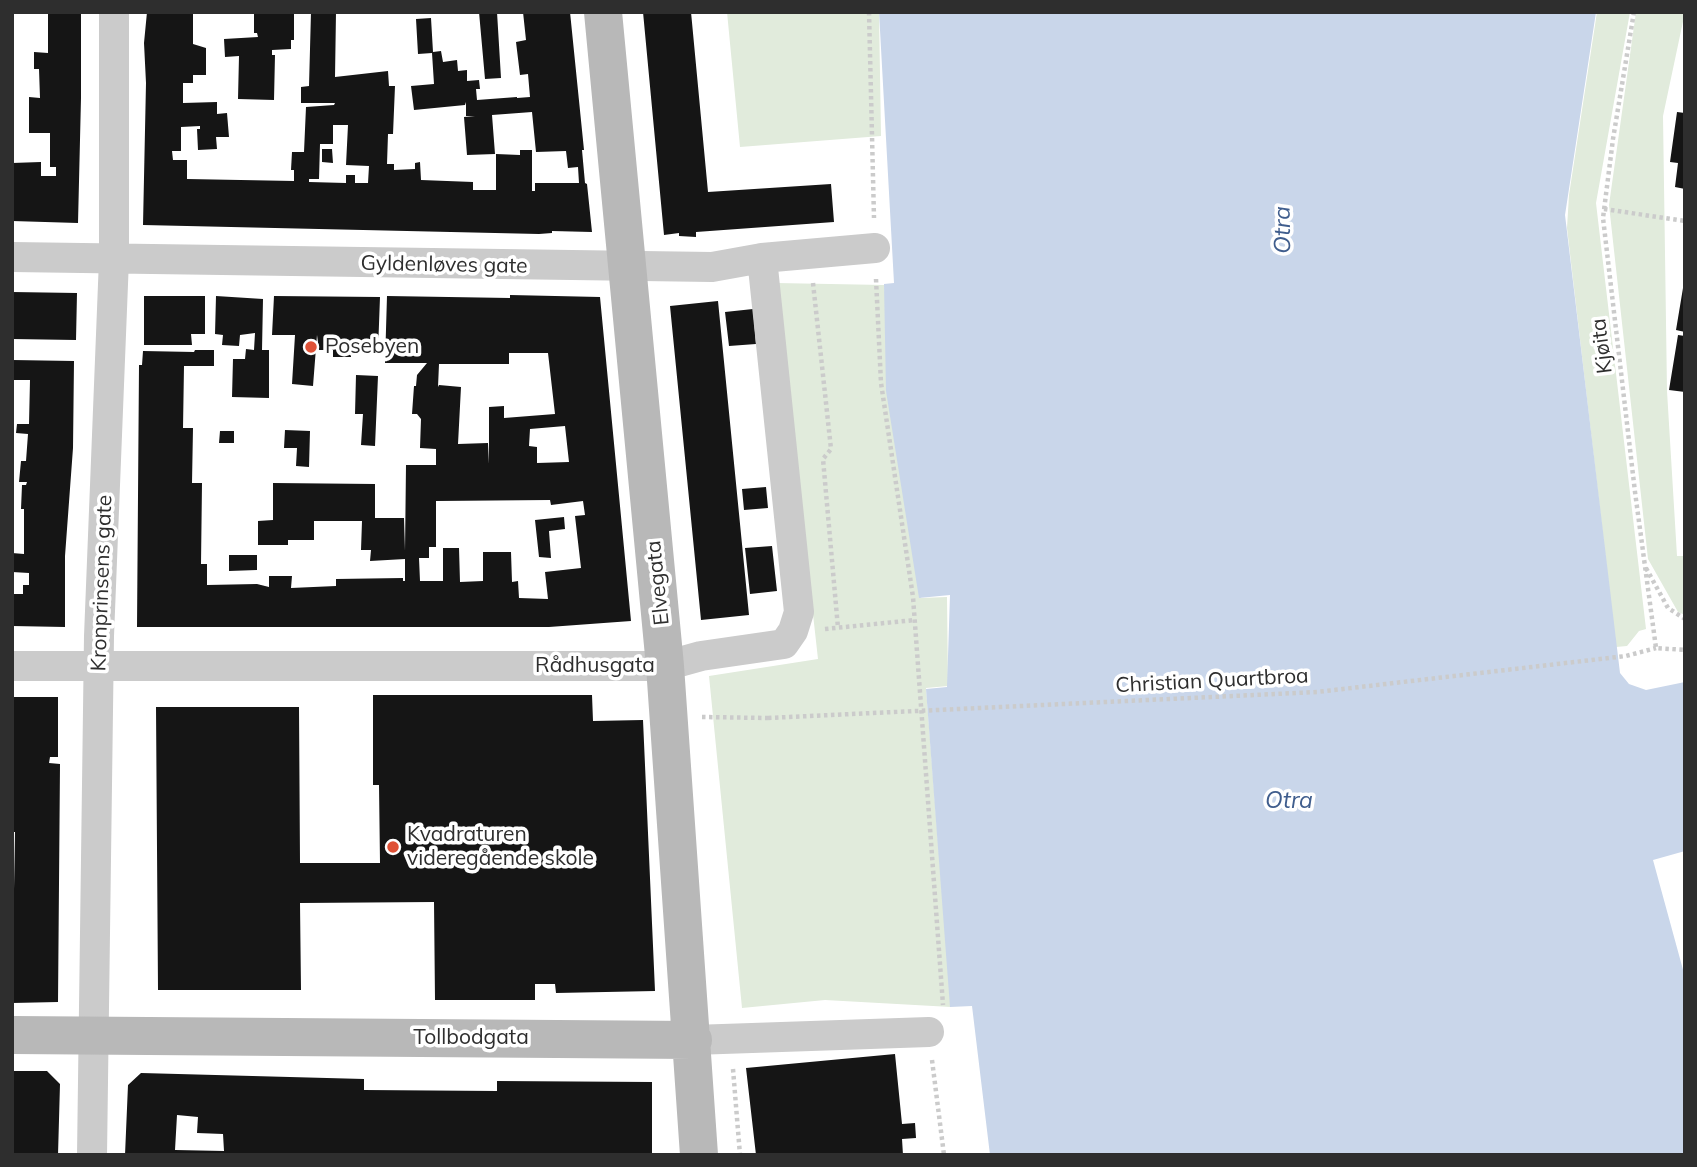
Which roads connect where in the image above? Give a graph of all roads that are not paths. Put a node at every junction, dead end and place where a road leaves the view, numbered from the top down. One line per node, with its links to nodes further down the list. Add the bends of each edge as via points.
1 (114, 12): 6 (street, Kronprinsens gate)
2 (603, 12): 7 (street, Elvegata)
3 (875, 248): 5 (street, Gyldenløves gate)
4 (12, 257): 6 (street, Gyldenløves gate)
5 (762, 258): 7 (street, Gyldenløves gate, via 712,267); 10 (street, Rådhusgata, via 799,612 784,644)
6 (114, 259): 7 (street, Gyldenløves gate); 9 (street, Kronprinsens gate)
7 (627, 268): 10 (street, Elvegata)
8 (12, 666): 9 (street, Rådhusgata)
9 (99, 666): 10 (street, Rådhusgata); 13 (street, Kronprinsens gate)
10 (665, 666): 14 (street, Elvegata)
11 (929, 1032): 14 (street, Tollbodgata)
12 (12, 1035): 13 (street, Tollbodgata)
13 (94, 1037): 14 (street, Tollbodgata); 15 (street, Kronprinsens gate)
14 (693, 1040): 16 (street, Elvegata)
15 (92, 1155)
16 (699, 1155)

